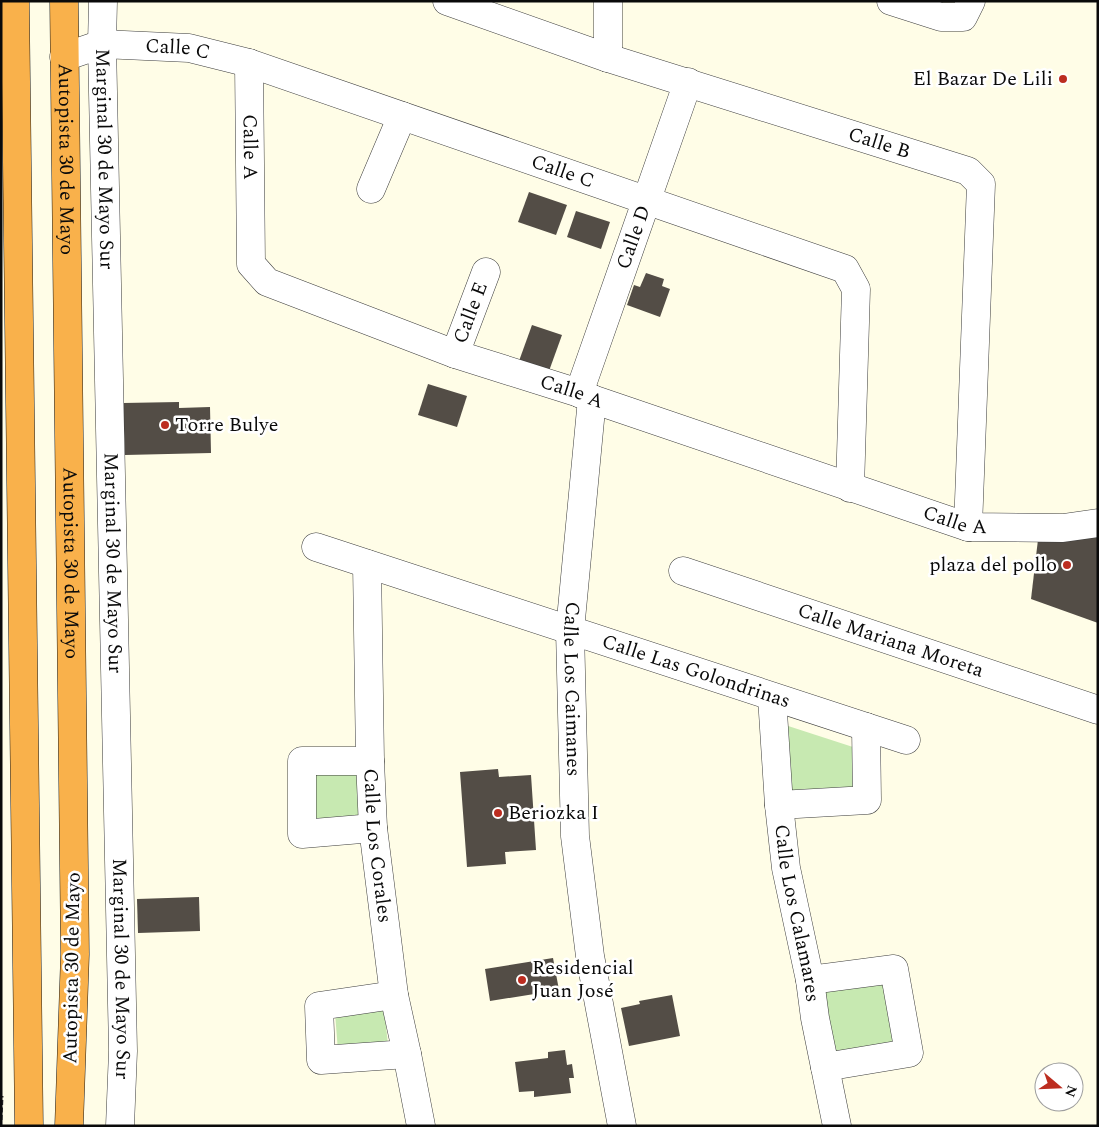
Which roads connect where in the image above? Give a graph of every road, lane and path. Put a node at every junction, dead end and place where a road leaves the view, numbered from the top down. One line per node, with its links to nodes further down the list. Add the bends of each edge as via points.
1 (15, 1): 37 (highway, Autopista 30 de Mayo)
2 (64, 1): 9 (highway, Autopista 30 de Mayo)
3 (103, 1): 8 (street, Marginal 30 de Mayo Sur)
4 (447, 1): 10 (street, Calle B)
5 (608, 1): 10 (street)
6 (891, 1): 7 (street, via 941,17 963,16)
7 (971, 1)
8 (102, 44): 9 (street, Calle C); 11 (street, Calle C, via 189,48); 39 (street, Marginal 30 de Mayo Sur, via 124,1051)
9 (64, 57): 38 (highway, Autopista 30 de Mayo, via 75,954)
10 (608, 58): 12 (street, Calle B)
11 (249, 63): 13 (street, Calle C); 17 (street, Calle A, via 251,264 267,282)
12 (688, 82): 15 (street, Calle D); 21 (street, Calle B, via 968,171 981,184)
13 (402, 116): 14 (street); 15 (street, Calle C)
14 (371, 189)
15 (647, 200): 18 (street, Calle D); 19 (street, Calle C, via 845,269 856,289)
16 (486, 272): 17 (street, Calle E)
17 (455, 354): 18 (street, Calle A)
18 (586, 396): 19 (street, Calle A); 25 (street, Calle Los Caimanes)
19 (850, 488): 21 (street, Calle A)
20 (1098, 523): 21 (street, Calle A, via 1063,528)
21 (968, 527)
22 (316, 547): 23 (street, Calle Las Golondrinas)
23 (367, 564): 25 (street, Calle Las Golondrinas); 30 (street, Calle Los Corales)
24 (683, 571): 27 (street, Calle Mariana Moreta)
25 (570, 630): 26 (street, Calle Las Golondrinas); 41 (street, Calle Los Caimanes, via 575,836 590,956)
26 (772, 697): 28 (street, Calle Las Golondrinas); 31 (street, Calle Los Calamares)
27 (1098, 710)
28 (866, 727): 29 (street, Calle Las Golondrinas); 31 (street, via 867,800)
29 (906, 740)
30 (370, 761): 32 (street, Calle Los Corales); 32 (street, via 302,761 302,834)
31 (779, 805): 33 (street, Calle Los Calamares, via 786,868)
32 (373, 828): 34 (street, Calle Los Corales)
33 (810, 980): 36 (street, Calle Los Calamares); 36 (street, via 894,969 908,1044 909,1053)
34 (394, 995): 35 (street, Calle Los Corales); 35 (street, via 319,1006 322,1060)
35 (407, 1054): 40 (street, Calle Los Corales)
36 (825, 1067): 42 (street, Calle Los Calamares)
37 (29, 1126)
38 (69, 1126)
39 (120, 1126)
40 (421, 1126)
41 (622, 1126)
42 (837, 1126)

